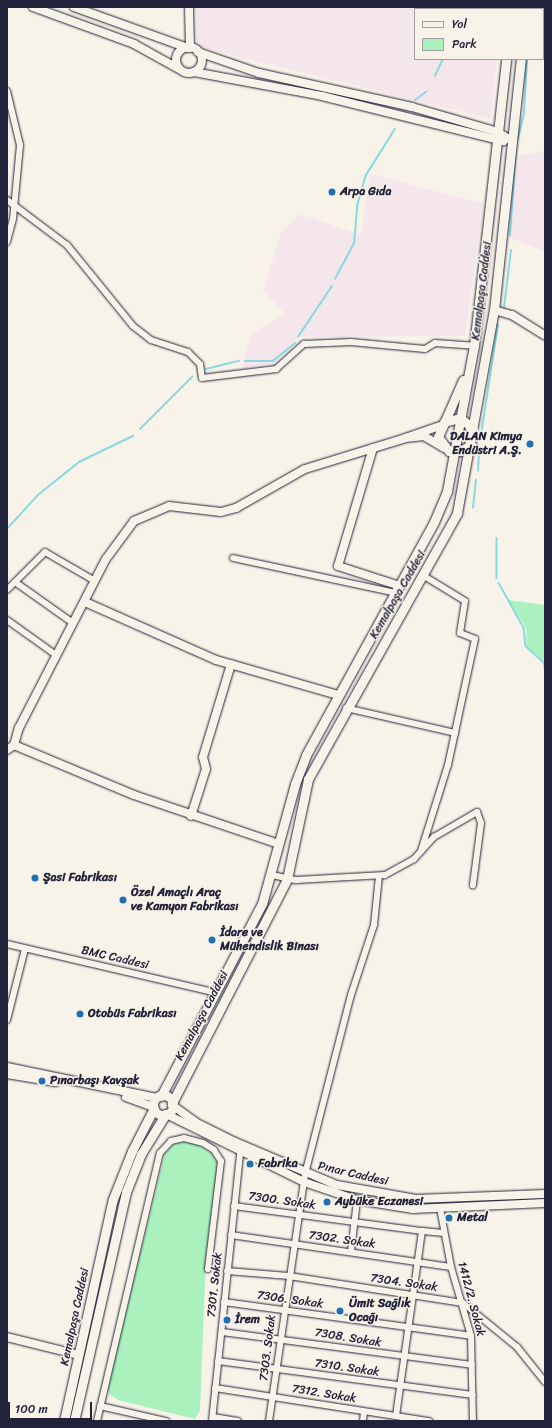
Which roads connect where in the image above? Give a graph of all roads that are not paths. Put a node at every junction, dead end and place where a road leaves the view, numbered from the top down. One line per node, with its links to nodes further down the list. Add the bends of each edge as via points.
1 (33, 7): 8 (street, via 134,44)
2 (74, 7): 4 (street)
3 (189, 7): 4 (street)
4 (189, 48): 5 (street); 8 (street, via 176,57)
5 (198, 52): 9 (street, via 201,63); 11 (street, via 242,68 346,89)
6 (506, 60): 11 (main road, Kemalpaşa Caddesi)
7 (521, 60): 12 (main road, Kemalpaşa Caddesi)
8 (179, 69): 9 (street)
9 (194, 72): 11 (street, via 322,96)
10 (7, 91): 14 (street, via 20,145)
11 (497, 136): 12 (street); 18 (main road, Kemalpaşa Caddesi)
12 (512, 141): 16 (main road, Kemalpaşa Caddesi)
13 (7, 200): 14 (street)
14 (15, 204): 15 (street); 18 (street, via 67,245 133,326 151,340 188,352 200,364 202,378 276,369 296,355 304,344 351,342 425,349 435,343)
15 (7, 242)
16 (494, 310): 17 (street, via 512,315); 23 (main road, Kemalpaşa Caddesi)
17 (545, 336)
18 (474, 346): 19 (main road, Kemalpaşa Caddesi)
19 (470, 366): 20 (main road, Kemalpaşa Caddesi); 21 (main road)
20 (460, 418): 21 (main road); 23 (main road, via 469,425); 26 (main road, Kemalpaşa Caddesi)
21 (442, 424): 22 (street); 25 (main road, via 438,437)
22 (406, 438): 24 (street); 25 (street, via 424,436)
23 (472, 441): 26 (main road); 28 (main road, Kemalpaşa Caddesi, via 456,513)
24 (373, 448): 29 (street, via 305,469 236,508 221,512 169,506 145,513 118,539); 32 (street, via 338,566)
25 (444, 448): 26 (main road)
26 (454, 452): 32 (main road, Kemalpaşa Caddesi, via 447,491 434,522)
27 (234, 558): 32 (street)
28 (424, 576): 39 (main road, Kemalpaşa Caddesi); 40 (street, via 465,601 460,633 475,639)
29 (95, 581): 30 (street, via 45,552); 33 (street)
30 (15, 582): 31 (street); 35 (street)
31 (7, 590)
32 (398, 590): 38 (main road, Kemalpaşa Caddesi)
33 (85, 602): 35 (street); 37 (street)
34 (7, 620): 36 (street)
35 (73, 623): 36 (street)
36 (56, 655): 41 (street)
37 (231, 664): 38 (street); 43 (street, via 203,757 206,769)
38 (338, 695): 44 (main road, Kemalpaşa Caddesi, via 294,784)
39 (346, 708): 40 (street); 48 (main road, Kemalpaşa Caddesi, via 308,779)
40 (455, 733): 45 (street)
41 (14, 745): 42 (street); 43 (street, via 49,762)
42 (7, 750)
43 (191, 816): 44 (street)
44 (279, 844): 46 (main road, Kemalpaşa Caddesi)
45 (421, 851): 47 (street, via 414,859); 49 (street, via 434,837 477,812 481,822)
46 (272, 874): 48 (street); 52 (main road, Kemalpaşa Caddesi, via 248,934)
47 (379, 876): 48 (street); 60 (street, 7303. Sokak, via 374,925 351,995)
48 (287, 879): 57 (main road, Kemalpaşa Caddesi)
49 (473, 885)
50 (7, 944): 51 (street, BMC Caddesi)
51 (25, 949): 52 (street, BMC Caddesi); 53 (street)
52 (217, 993): 56 (main road, Kemalpaşa Caddesi)
53 (7, 1020)
54 (7, 1067): 56 (street)
55 (7, 1074): 56 (street)
56 (156, 1102): 57 (main road, via 168,1097); 58 (main road); 87 (main road, Kemalpaşa Caddesi, via 132,1151 114,1199)
57 (172, 1104): 58 (main road, Kemalpaşa Caddesi); 59 (street, Pınar Caddesi, via 195,1122)
58 (166, 1114): 59 (street); 103 (main road, Kemalpaşa Caddesi, via 141,1154 126,1192)
59 (240, 1148): 60 (street, Pınar Caddesi); 64 (street, 7301. Sokak)
60 (304, 1178): 61 (street, Pınar Caddesi, via 416,1199); 62 (street, Pınar Caddesi); 66 (street, 7303. Sokak)
61 (545, 1194)
62 (357, 1200): 65 (street, Pınar Caddesi, via 413,1209); 67 (street)
63 (545, 1203): 65 (street, Pınar Caddesi)
64 (234, 1206): 66 (street, 7300. Sokak); 70 (street, 7301. Sokak)
65 (440, 1208): 69 (street, 1412/2. Sokak)
66 (299, 1215): 67 (street, 7300. Sokak); 71 (street, 7303. Sokak)
67 (355, 1222): 68 (street, 7300. Sokak); 72 (street)
68 (422, 1231): 69 (street, 7300. Sokak); 73 (street)
69 (444, 1233): 74 (street, 1412/2. Sokak)
70 (231, 1235): 71 (street, 7302. Sokak); 76 (street, 7301. Sokak)
71 (295, 1245): 72 (street, 7302. Sokak); 77 (street, 7303. Sokak)
72 (351, 1252): 73 (street, 7302. Sokak)
73 (417, 1263): 74 (street, 7302. Sokak); 78 (street)
74 (451, 1267): 80 (street, 1412/2. Sokak)
75 (208, 1269): 97 (street, via 221,1161 214,1150 203,1143 184,1138 170,1141 160,1153)
76 (227, 1271): 77 (street, 7304. Sokak); 79 (street, 7301. Sokak)
77 (289, 1276): 78 (street, 7304. Sokak); 81 (street, 7303. Sokak)
78 (414, 1296): 80 (street, 7304. Sokak); 82 (street)
79 (224, 1302): 81 (street, 7306. Sokak); 83 (street, 7301. Sokak)
80 (463, 1303): 84 (street, 1412/2. Sokak); 92 (street, via 517,1347)
81 (283, 1310): 82 (street, 7306. Sokak); 86 (street, 7303. Sokak)
82 (408, 1328): 84 (street, 7306. Sokak); 88 (street)
83 (222, 1332): 86 (street, 7308. Sokak); 89 (street, 7301. Sokak)
84 (471, 1336): 90 (street, 1412/2. Sokak)
85 (7, 1337): 87 (street)
86 (280, 1339): 88 (street, 7308. Sokak); 91 (street, 7303. Sokak)
87 (78, 1355): 102 (main road, Kemalpaşa Caddesi)
88 (403, 1358): 90 (street, 7308. Sokak); 93 (street)
89 (218, 1361): 91 (street, 7310. Sokak); 94 (street, 7301. Sokak)
90 (472, 1366): 95 (street, 1412/2. Sokak)
91 (276, 1369): 93 (street, 7310. Sokak); 96 (street, 7303. Sokak)
92 (545, 1382)
93 (399, 1386): 95 (street, 7310. Sokak); 99 (street)
94 (215, 1388): 96 (street, 7312. Sokak); 100 (street, 7301. Sokak)
95 (472, 1395): 110 (street, 1412/2. Sokak)
96 (273, 1396): 98 (street, 7312. Sokak); 107 (street, 7303. Sokak)
97 (100, 1406): 104 (street); 105 (street)
98 (364, 1412): 99 (street, 7312. Sokak); 108 (street)
99 (396, 1416): 101 (street, 7312. Sokak)
100 (212, 1419): 106 (street)
101 (403, 1419): 109 (street, 7312. Sokak)
102 (64, 1421)
103 (74, 1421)
104 (97, 1421)
105 (166, 1421)
106 (238, 1421)
107 (270, 1421)
108 (363, 1421)
109 (429, 1421)
110 (473, 1421)

